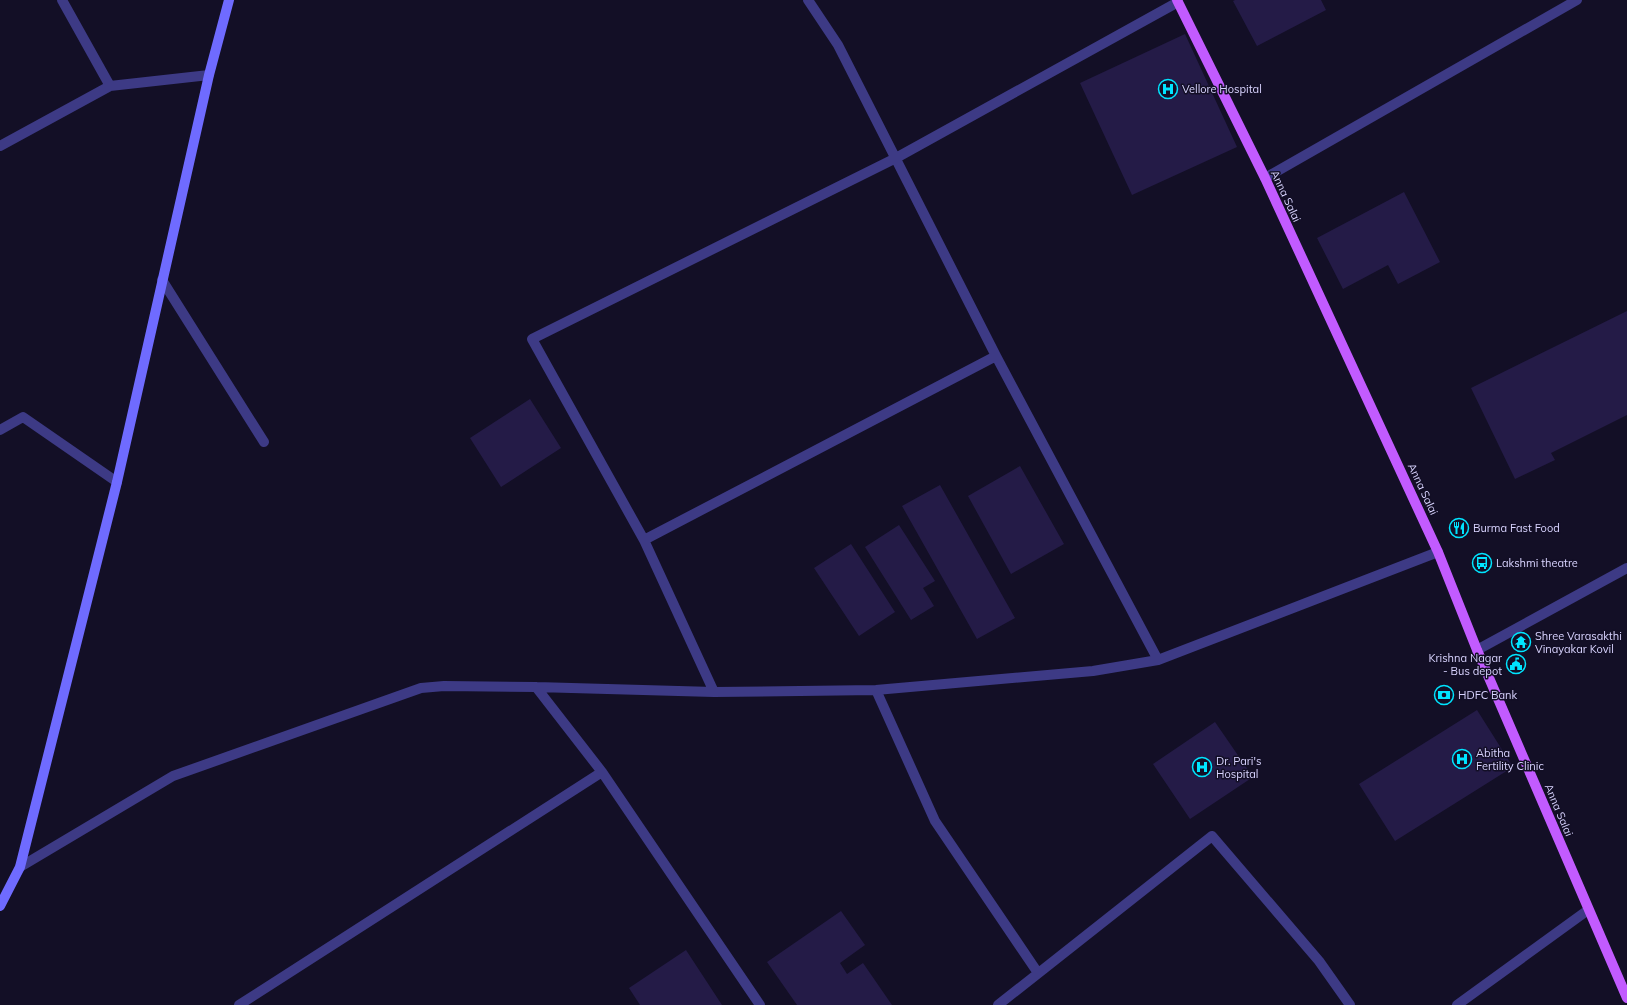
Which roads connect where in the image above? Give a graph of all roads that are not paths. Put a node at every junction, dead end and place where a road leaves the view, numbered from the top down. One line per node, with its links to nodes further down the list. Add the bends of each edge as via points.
1 (62, 0): 7 (street)
2 (229, 0): 6 (main road)
3 (808, 0): 9 (street, via 838,45)
4 (1577, 0): 10 (street)
5 (1177, 1): 9 (street); 10 (main road, Anna Salai)
6 (208, 75): 7 (street); 11 (main road)
7 (110, 86): 8 (street)
8 (0, 146)
9 (896, 158): 12 (street); 16 (street, via 532,339)
10 (1265, 178): 17 (main road, Anna Salai)
11 (162, 280): 14 (street); 15 (main road)
12 (996, 356): 16 (street); 20 (street)
13 (0, 430): 15 (street, via 23,417)
14 (264, 442)
15 (117, 482): 25 (main road)
16 (644, 540): 23 (street)
17 (1438, 552): 19 (main road, Anna Salai); 20 (street)
18 (1627, 568): 19 (street)
19 (1477, 650): 27 (main road, Anna Salai)
20 (1158, 660): 22 (street, via 1093,670)
21 (536, 686): 23 (street); 24 (street); 25 (street, via 421,688 173,776)
22 (876, 690): 23 (street); 28 (street, via 935,821)
23 (714, 692)
24 (602, 772): 30 (street); 31 (street)
25 (20, 867): 26 (main road)
26 (0, 906)
27 (1588, 910): 29 (main road, Anna Salai); 34 (street)
28 (1038, 973): 32 (street); 33 (street, via 1212,836 1319,961)
29 (1627, 998)
30 (240, 1005)
31 (760, 1005)
32 (998, 1005)
33 (1350, 1005)
34 (1457, 1005)

